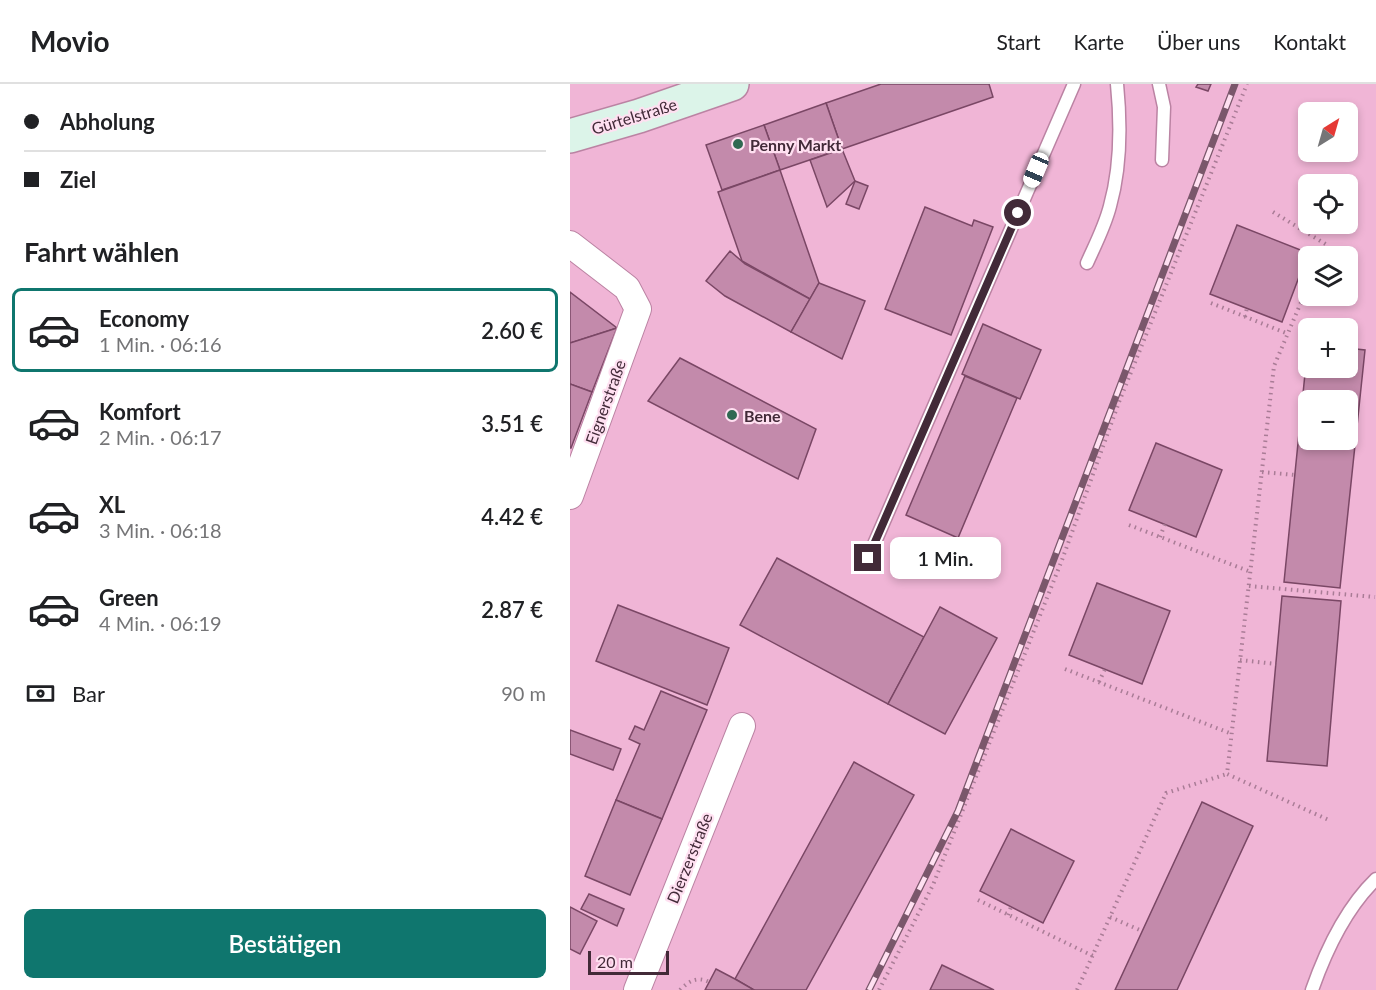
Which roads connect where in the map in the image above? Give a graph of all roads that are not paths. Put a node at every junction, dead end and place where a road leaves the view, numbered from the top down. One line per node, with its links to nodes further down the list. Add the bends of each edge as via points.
1 (732, 84): 5 (main road, Gürtelstraße)
2 (1074, 84): 10 (lane)
3 (1117, 84): 8 (lane, via 1118,163 1110,206)
4 (1159, 84): 6 (lane, via 1164,106)
5 (570, 136)
6 (1162, 159)
7 (570, 244): 9 (street, Eignerstraße, via 627,288 638,309)
8 (1087, 263)
9 (570, 496)
10 (868, 558)
11 (742, 726): 13 (street, Dierzerstraße)
12 (1376, 879): 14 (lane, via 1338,931)
13 (637, 990)
14 (1312, 990)

